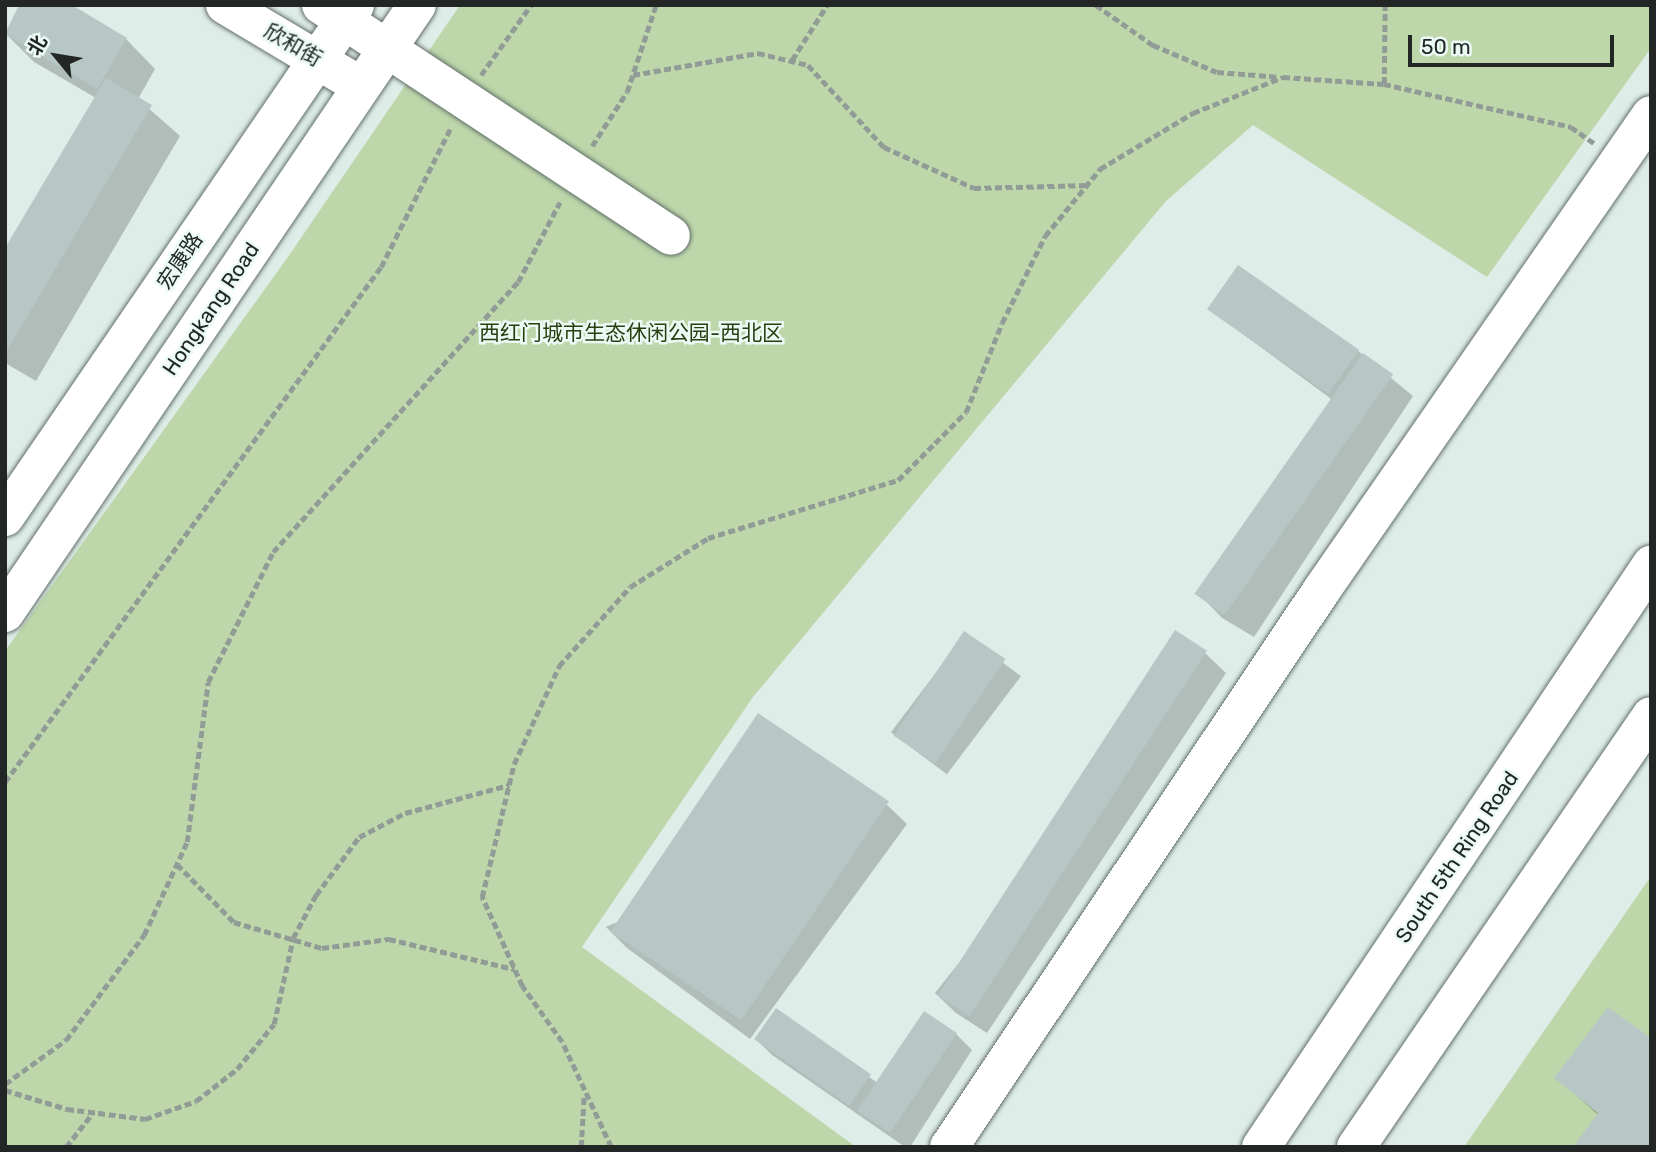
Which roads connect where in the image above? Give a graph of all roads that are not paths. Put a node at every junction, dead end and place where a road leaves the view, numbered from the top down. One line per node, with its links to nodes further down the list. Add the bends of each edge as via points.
1 (225, 5): 5 (main road, 欣和街)
2 (418, 5): 4 (main road, Hongkang Road)
3 (340, 10): 4 (main road); 5 (main road, 宏康路)
4 (389, 48): 6 (main road, Hongkang Road); 8 (main road)
5 (318, 58): 6 (main road, 欣和街); 9 (main road, 宏康路)
6 (361, 86): 11 (main road, Hongkang Road)
7 (1651, 115): 15 (main road, via 1321,591)
8 (671, 236)
9 (5, 517)
10 (1651, 565): 16 (main road, South 5th Ring Road)
11 (5, 613)
12 (1651, 716): 14 (main road)
13 (1651, 747): 14 (main road)
14 (1441, 1026): 17 (main road)
15 (948, 1147)
16 (1261, 1147)
17 (1356, 1147)

